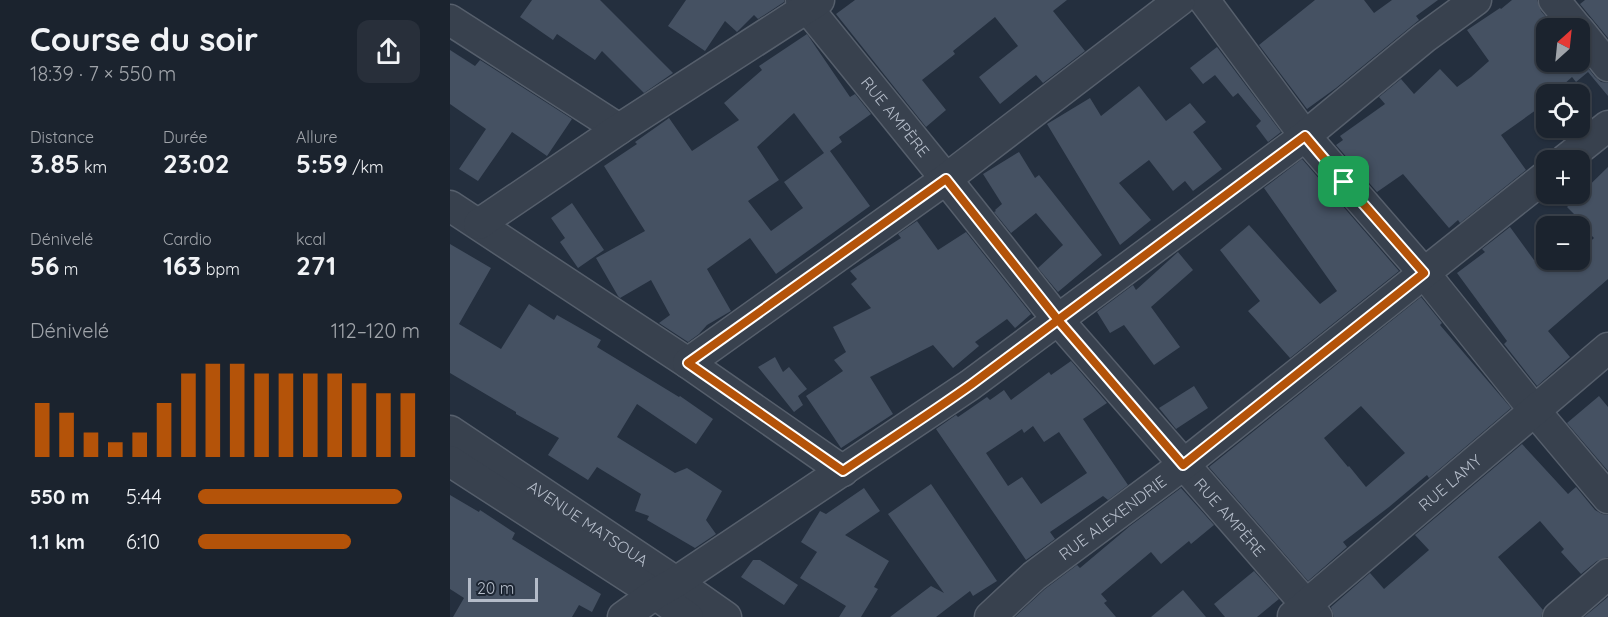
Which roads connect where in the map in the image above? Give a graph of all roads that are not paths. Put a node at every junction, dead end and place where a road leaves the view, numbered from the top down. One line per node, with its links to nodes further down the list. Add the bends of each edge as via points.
1 (1180, 0): 14 (street)
2 (1204, 0): 12 (street)
3 (1476, 0): 12 (street)
4 (1554, 0): 6 (street)
5 (809, 3): 11 (street); 14 (street, RUE AMPÈRE)
6 (1568, 18)
7 (450, 20): 11 (street)
8 (1590, 44): 9 (street)
9 (1608, 66)
10 (1608, 126): 13 (street)
11 (619, 129): 17 (street)
12 (1305, 136): 18 (street); 19 (street)
13 (1578, 150)
14 (946, 179): 19 (street, RUE AMPÈRE); 21 (street)
15 (1536, 184): 18 (street, RUE ALEXENDRIE)
16 (450, 206): 17 (street)
17 (479, 224): 21 (street)
18 (1424, 273): 22 (street); 25 (street, RUE ALEXENDRIE)
19 (1058, 320): 25 (street, RUE AMPÈRE); 26 (street)
20 (1608, 348): 22 (street, RUE LAMY)
21 (688, 363): 26 (street)
22 (1534, 410): 27 (street); 30 (street, RUE LAMY)
23 (450, 431): 29 (street, AVENUE MATSOUA)
24 (450, 461): 29 (street, AVENUE MATSOUA)
25 (1183, 465): 30 (street, RUE AMPÈRE); 34 (street, RUE ALEXENDRIE, via 1034,576)
26 (843, 471): 29 (street)
27 (1608, 498)
28 (1608, 574): 35 (street)
29 (665, 588): 31 (street); 32 (street, AVENUE MATSOUA); 33 (street, AVENUE MATSOUA)
30 (1305, 613)
31 (623, 617)
32 (687, 617)
33 (726, 617)
34 (990, 617)
35 (1558, 617)

